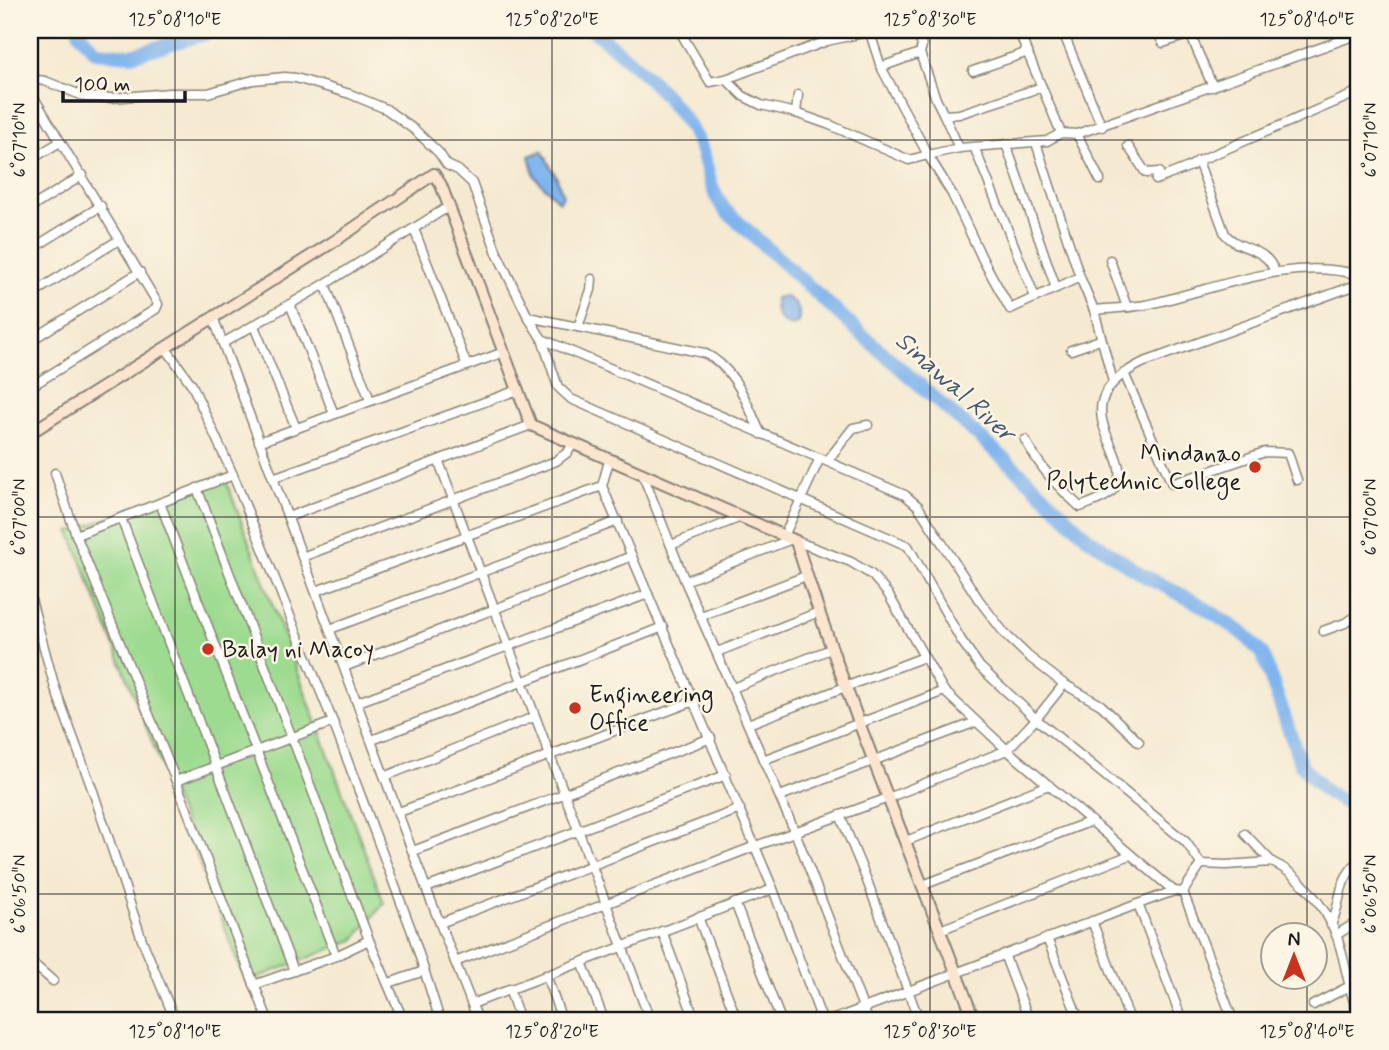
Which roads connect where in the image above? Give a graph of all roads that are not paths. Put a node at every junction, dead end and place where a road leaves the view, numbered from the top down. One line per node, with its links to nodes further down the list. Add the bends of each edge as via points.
1 (679, 30): 13 (street, via 710,82)
2 (871, 30): 10 (street); 13 (street, via 827,41)
3 (1018, 30): 8 (street)
4 (1062, 30): 23 (street)
5 (1156, 30): 15 (street, via 1163,43 1190,34)
6 (918, 32): 9 (street)
7 (1359, 34): 15 (street)
8 (1028, 52): 11 (street); 14 (street)
9 (920, 53): 10 (street); 22 (street)
10 (881, 67): 32 (street)
11 (973, 71)
12 (30, 79): 35 (street, via 86,97 111,98 197,94 269,77 296,78 386,109 424,138)
13 (726, 79): 20 (street, via 752,101)
14 (1042, 87): 22 (street); 24 (street)
15 (1213, 88): 23 (street)
16 (1359, 90): 34 (street)
17 (30, 95): 19 (street)
18 (797, 95): 20 (street)
19 (40, 109): 21 (street); 26 (street)
20 (796, 113): 32 (street, via 909,160)
21 (30, 115)
22 (944, 115): 30 (street)
23 (1102, 127): 25 (street)
24 (1061, 134): 25 (street); 27 (street)
25 (1077, 134): 38 (street)
26 (60, 142): 33 (street); 37 (street)
27 (1036, 142): 28 (street); 49 (street)
28 (1006, 144): 31 (street); 53 (street)
29 (1128, 146): 34 (street, via 1146,173 1158,172 1156,180)
30 (959, 148): 31 (street); 32 (street)
31 (975, 149): 55 (street)
32 (928, 155): 55 (street, via 1009,308)
33 (30, 160)
34 (1198, 161): 47 (street, via 1225,234 1231,242 1261,253)
35 (447, 165): 36 (street); 60 (street, via 471,183)
36 (434, 174): 40 (street); 59 (street)
37 (83, 175): 39 (street); 41 (street)
38 (1100, 180)
39 (101, 206): 43 (street); 44 (street)
40 (448, 206): 42 (street); 69 (street)
41 (30, 208)
42 (414, 229): 51 (street); 70 (street)
43 (119, 240): 46 (street); 54 (street)
44 (30, 250)
45 (1110, 260): 57 (street)
46 (140, 272): 65 (street); 73 (street, via 158,301 156,309)
47 (1276, 272): 48 (street); 57 (street)
48 (1359, 275)
49 (1080, 277): 53 (street); 58 (street)
50 (592, 279): 62 (street)
51 (325, 284): 56 (street); 75 (street)
52 (1359, 284): 71 (street)
53 (1056, 288): 55 (street)
54 (30, 295)
55 (1035, 297)
56 (290, 304): 61 (street); 76 (street)
57 (1127, 307): 58 (street)
58 (1094, 310): 64 (street)
59 (213, 317): 66 (street); 67 (street)
60 (528, 317): 62 (street); 63 (street)
61 (254, 326): 66 (street); 79 (street)
62 (578, 327): 81 (street, via 718,359 737,384)
63 (542, 340): 81 (street); 96 (street, via 552,373 566,396)
64 (1100, 340): 68 (street); 72 (street)
65 (30, 341)
66 (223, 343): 83 (street)
67 (164, 347): 80 (street); 90 (street, via 192,385)
68 (1071, 350)
69 (504, 352): 70 (street); 74 (street)
70 (467, 366): 75 (street)
71 (1124, 373): 72 (street); 92 (street, via 1172,484 1276,451 1288,453)
72 (1114, 382): 82 (street, via 1104,396 1101,424 1121,469 1119,482 1110,493 1080,507 1041,469)
73 (30, 387)
74 (518, 390): 77 (street); 91 (street)
75 (370, 400): 76 (street)
76 (334, 414): 79 (street)
77 (531, 425): 84 (street); 87 (street)
78 (868, 425): 85 (street, via 853,428)
79 (296, 428): 83 (street)
80 (30, 433)
81 (761, 434): 85 (street)
82 (1025, 440)
83 (259, 442): 91 (street)
84 (573, 444): 86 (street); 95 (street, via 556,461)
85 (824, 459): 96 (street); 127 (street, via 912,500 1000,628)
86 (609, 461): 88 (street); 93 (street)
87 (439, 462): 95 (street); 98 (street)
88 (642, 472): 99 (street); 105 (street)
89 (55, 473): 102 (street)
90 (233, 475): 94 (street); 135 (street)
91 (274, 478): 98 (street)
92 (1297, 480)
93 (602, 486): 101 (street); 103 (street)
94 (197, 488): 97 (street); 139 (street)
95 (451, 499): 103 (street); 106 (street)
96 (801, 499): 104 (street); 134 (street, via 908,546 971,657)
97 (160, 503): 100 (street); 143 (street)
98 (288, 517): 106 (street)
99 (741, 517): 104 (street); 105 (street)
100 (121, 518): 102 (street); 148 (street)
101 (618, 521): 107 (street); 108 (street)
102 (76, 535): 151 (street)
103 (465, 535): 108 (street); 111 (street)
104 (790, 539): 109 (street); 110 (street); 124 (street, via 873,575)
105 (671, 545): 110 (street)
106 (302, 556): 111 (street)
107 (632, 556): 112 (street); 114 (street)
108 (480, 572): 114 (street); 119 (street)
109 (806, 576): 115 (street); 117 (street)
110 (685, 581): 117 (street)
111 (316, 591): 119 (street)
112 (648, 594): 118 (street); 121 (street)
113 (30, 596): 209 (street, via 55,688 142,940)
114 (494, 610): 121 (street); 125 (street)
115 (819, 612): 122 (street); 123 (street)
116 (1359, 615): 120 (street)
117 (701, 616): 123 (street)
118 (663, 627): 126 (street); 131 (street)
119 (330, 629): 125 (street)
120 (1324, 631)
121 (507, 646): 126 (street); 132 (street)
122 (834, 648): 128 (street); 129 (street)
123 (717, 652): 129 (street)
124 (924, 657): 128 (street); 130 (street)
125 (344, 667): 132 (street)
126 (521, 683): 133 (street); 141 (street)
127 (1064, 684): 134 (street); 142 (street, via 1101,705)
128 (847, 686): 137 (street); 138 (street)
129 (733, 688): 138 (street)
130 (944, 691): 136 (street); 137 (street)
131 (694, 701): 140 (street); 145 (street)
132 (358, 702): 141 (street)
133 (534, 717): 145 (street); 150 (street)
134 (1036, 719): 144 (street); 169 (street, via 1186,842)
135 (333, 722): 139 (street); 195 (street)
136 (976, 722): 144 (street); 147 (street)
137 (860, 723): 146 (street); 147 (street)
138 (748, 724): 146 (street)
139 (291, 737): 143 (street); 187 (street)
140 (711, 738): 149 (street); 153 (street)
141 (372, 740): 150 (street)
142 (1139, 741)
143 (255, 750): 148 (street); 190 (street)
144 (1007, 750): 152 (street); 155 (street)
145 (549, 755): 153 (street); 157 (street)
146 (763, 760): 154 (street)
147 (875, 761): 154 (street); 155 (street)
148 (216, 765): 151 (street); 194 (street)
149 (726, 775): 156 (street); 160 (street)
150 (386, 776): 157 (street)
151 (176, 781): 200 (street)
152 (1049, 785): 159 (street); 163 (street)
153 (564, 793): 160 (street); 165 (street)
154 (780, 796): 161 (street)
155 (888, 798): 158 (street); 163 (street)
156 (740, 809): 164 (street); 170 (street)
157 (399, 811): 165 (street)
158 (840, 816): 161 (street); 203 (street)
159 (1092, 821): 166 (street); 171 (street)
160 (578, 829): 170 (street); 172 (street)
161 (795, 832): 164 (street); 207 (street)
162 (1245, 835): 168 (street)
163 (906, 841): 171 (street)
164 (753, 847): 173 (street); 175 (street)
165 (413, 850): 172 (street)
166 (1130, 855): 174 (street); 183 (street)
167 (1359, 861): 182 (street, via 1342,882)
168 (1272, 862): 169 (street); 182 (street, via 1303,886)
169 (1202, 863): 174 (street)
170 (592, 866): 175 (street); 181 (street)
171 (923, 885): 183 (street)
172 (426, 888): 181 (street)
173 (773, 889): 176 (street); 221 (street)
174 (1179, 891): 177 (street); 230 (street)
175 (604, 903): 188 (street); 192 (street)
176 (735, 903): 178 (street); 220 (street)
177 (1138, 904): 180 (street); 229 (street)
178 (698, 917): 184 (street); 219 (street)
179 (1359, 920): 185 (street)
180 (1092, 921): 186 (street); 228 (street)
181 (440, 923): 192 (street)
182 (1331, 925): 185 (street)
183 (940, 930): 196 (street)
184 (662, 931): 188 (street); 218 (street)
185 (1336, 935): 201 (street)
186 (1047, 938): 189 (street); 227 (street)
187 (369, 940): 190 (street); 199 (street)
188 (622, 946): 193 (street); 217 (street)
189 (1004, 954): 196 (street); 226 (street)
190 (336, 956): 194 (street)
191 (30, 961): 198 (street)
192 (455, 962): 205 (street)
193 (582, 962): 197 (street); 216 (street)
194 (294, 971): 200 (street)
195 (424, 971): 199 (street); 212 (street)
196 (957, 973): 203 (street); 225 (street)
197 (546, 975): 202 (street); 215 (street)
198 (53, 981)
199 (388, 984): 211 (street)
200 (254, 985): 210 (street)
201 (1348, 987): 204 (street); 206 (street)
202 (509, 989): 205 (street); 214 (street)
203 (908, 990): 207 (street); 224 (street)
204 (1356, 1000): 208 (street)
205 (472, 1004): 213 (street)
206 (1313, 1005)
207 (864, 1008): 222 (street); 223 (street)
208 (1359, 1017)
209 (175, 1020)
210 (268, 1020)
211 (403, 1020)
212 (440, 1020)
213 (478, 1020)
214 (520, 1020)
215 (562, 1020)
216 (604, 1020)
217 (650, 1020)
218 (695, 1020)
219 (737, 1020)
220 (781, 1020)
221 (822, 1020)
222 (832, 1020)
223 (868, 1020)
224 (919, 1020)
225 (974, 1020)
226 (1029, 1020)
227 (1079, 1020)
228 (1130, 1020)
229 (1182, 1020)
230 (1233, 1020)

